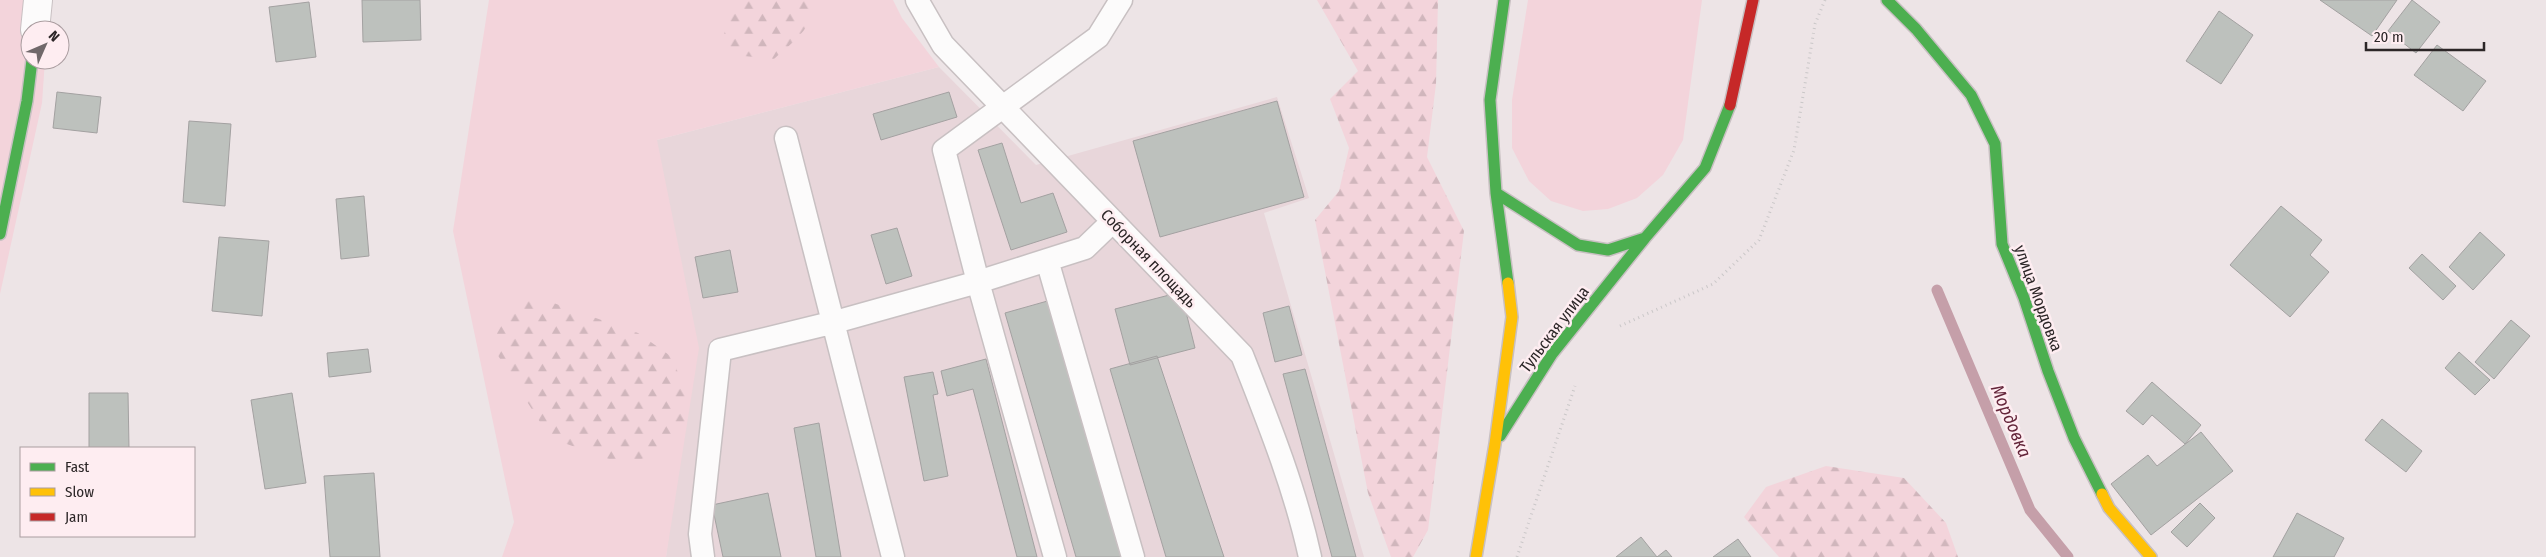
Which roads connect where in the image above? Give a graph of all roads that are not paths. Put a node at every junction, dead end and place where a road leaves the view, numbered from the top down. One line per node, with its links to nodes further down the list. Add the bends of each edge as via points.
1 (38, 0): 7 (street)
2 (917, 0): 9 (lane, Соборная площадь, via 943,45)
3 (1121, 0): 9 (lane, via 1098,37)
4 (1504, 0): 11 (main road, Тульская улица, via 1490,100)
5 (1753, 0): 14 (main road, Тульская улица, via 1734,96 1705,168)
6 (1887, 0): 25 (main road, улица Мордовка, via 1916,29 1971,95 1995,144 2002,244 2055,388 2074,438 2109,508)
7 (36, 20)
8 (31, 70): 13 (main road)
9 (1002, 107): 12 (lane, Соборная площадь); 16 (lane, via 944,150)
10 (786, 138): 17 (lane)
11 (1496, 193): 14 (main road, via 1578,245 1608,250); 18 (main road, Тульская улица, via 1512,317)
12 (1113, 221): 15 (lane, via 1085,248); 23 (lane, Соборная площадь, via 1242,355 1266,415 1303,525)
13 (0, 234)
14 (1645, 238): 18 (main road, Тульская улица, via 1552,354)
15 (1047, 260): 16 (lane); 22 (lane)
16 (978, 282): 17 (lane); 21 (lane)
17 (835, 322): 19 (lane, via 720,350 700,534); 20 (lane)
18 (1495, 444): 24 (main road, Тульская улица)
19 (703, 557)
20 (893, 557)
21 (1055, 557)
22 (1132, 557)
23 (1310, 557)
24 (1476, 557)
25 (2151, 557)

